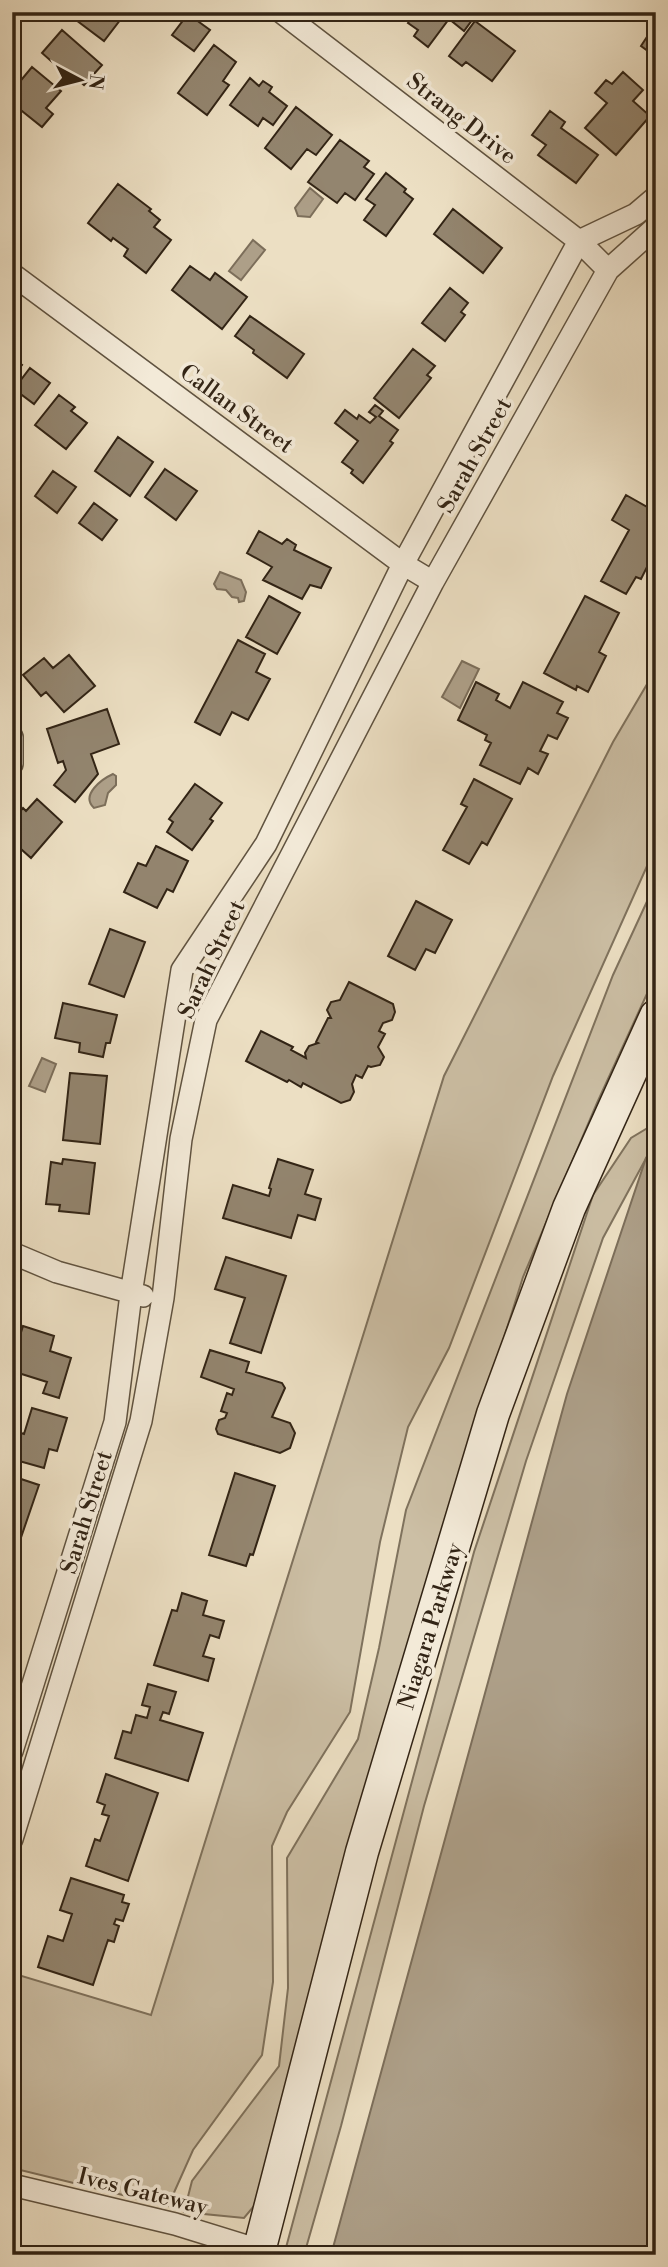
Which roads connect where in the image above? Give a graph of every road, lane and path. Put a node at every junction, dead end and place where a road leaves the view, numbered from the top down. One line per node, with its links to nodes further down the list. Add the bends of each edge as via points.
1 (281, 12): 4 (street, Strang Drive)
2 (656, 197): 4 (street, via 636,214)
3 (656, 227): 5 (street, Sarah Street)
4 (579, 241): 5 (street, Strang Drive); 7 (street, Sarah Street)
5 (607, 270): 8 (street, Sarah Street)
6 (12, 274): 7 (street, Callan Street)
7 (403, 564): 8 (street, Callan Street); 13 (street, Sarah Street, via 266,844 182,970)
8 (433, 582): 14 (street, Sarah Street, via 206,1020 181,1139)
9 (12, 737): 10 (street)
10 (12, 764)
11 (656, 1016): 18 (main road, Niagara Parkway, via 569,1208 493,1414 362,1852)
12 (12, 1253): 13 (street)
13 (131, 1294): 14 (street); 15 (street, Sarah Street, via 115,1422)
14 (163, 1298): 16 (street, Sarah Street, via 141,1421)
15 (12, 1751)
16 (12, 1839)
17 (12, 2185): 18 (street, Ives Gateway, via 175,2224)
18 (259, 2253)

